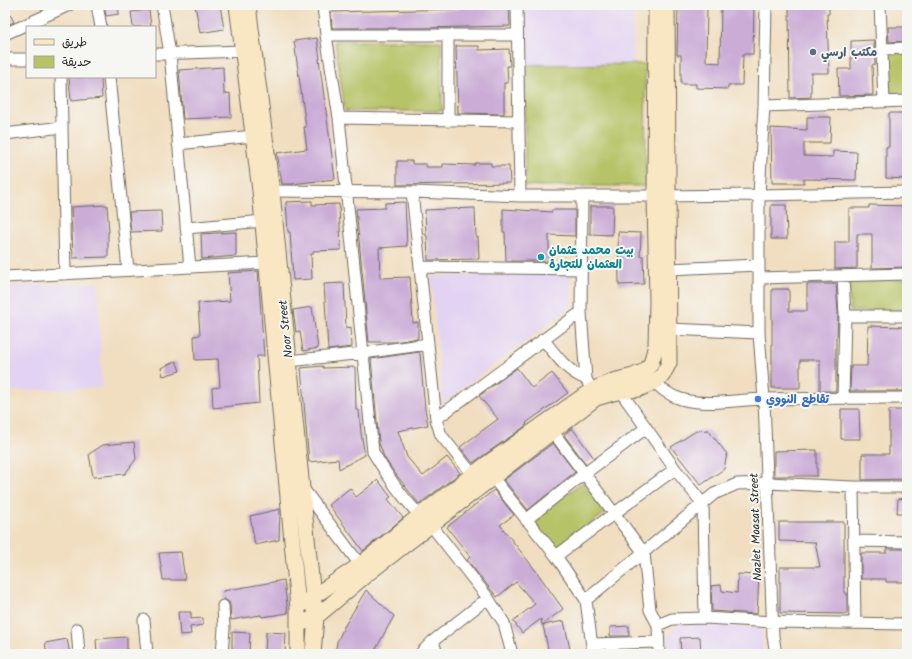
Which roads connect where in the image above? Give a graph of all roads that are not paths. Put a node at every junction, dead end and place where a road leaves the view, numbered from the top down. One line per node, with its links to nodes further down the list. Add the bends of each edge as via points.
1 (69, 5): 13 (street)
2 (97, 5): 12 (street)
3 (162, 5): 21 (street)
4 (237, 5): 19 (street, Noor Street)
5 (248, 5): 36 (street, Noor Street)
6 (324, 5): 14 (street)
7 (517, 5): 16 (street)
8 (656, 5): 40 (street)
9 (667, 5): 40 (street)
10 (766, 5): 28 (street, Nazlet Moasat Street)
11 (880, 5): 18 (street)
12 (101, 26)
13 (5, 34)
14 (326, 35): 15 (street); 29 (street)
15 (448, 35): 16 (street); 30 (street)
16 (517, 35): 31 (street)
17 (907, 48): 18 (street)
18 (882, 49): 26 (street)
19 (242, 51): 21 (street); 34 (street, Noor Street)
20 (156, 54): 21 (street)
21 (170, 54): 35 (street)
22 (5, 59): 23 (street)
23 (26, 59)
24 (61, 78): 32 (street)
25 (109, 78): 52 (street)
26 (884, 101): 27 (street); 28 (street)
27 (907, 101)
28 (764, 106): 41 (street, Nazlet Moasat Street)
29 (339, 118): 30 (street); 37 (street)
30 (448, 120): 31 (street)
31 (519, 121): 42 (street)
32 (62, 127): 33 (street); 53 (street)
33 (5, 134)
34 (253, 136): 35 (street); 36 (street, Noor Street)
35 (178, 144): 45 (street)
36 (266, 191): 37 (street); 44 (street, Noor Street); 66 (street, Noor Street)
37 (346, 192): 38 (street); 65 (street)
38 (412, 192): 42 (street); 49 (street)
39 (907, 192): 41 (street)
40 (661, 195): 41 (street); 43 (street); 51 (street); 67 (street, via 656,345)
41 (759, 195): 47 (street, Nazlet Moasat Street)
42 (520, 196): 43 (street)
43 (582, 196): 50 (street)
44 (263, 221): 45 (street); 46 (street, Noor Street)
45 (186, 228): 48 (street)
46 (266, 263): 48 (street); 98 (street, Noor Street)
47 (759, 264): 51 (street); 57 (street, Nazlet Moasat Street)
48 (190, 267): 52 (street)
49 (420, 267): 50 (street); 64 (street)
50 (581, 269): 58 (street)
51 (669, 269): 61 (street)
52 (128, 270): 53 (street)
53 (65, 274): 56 (street)
54 (907, 274): 55 (street)
55 (843, 276): 57 (street); 59 (street)
56 (5, 277)
57 (759, 278): 62 (street, Nazlet Moasat Street)
58 (581, 312): 63 (street); 69 (street)
59 (845, 316): 60 (street); 70 (street)
60 (907, 316)
61 (669, 329): 62 (street); 67 (street, via 668,363 662,376)
62 (759, 333): 72 (street, Nazlet Moasat Street)
63 (542, 339): 69 (street, via 564,365); 73 (street)
64 (428, 344): 65 (street); 73 (street)
65 (363, 353): 66 (street); 86 (street, via 374,452 385,472)
66 (290, 361): 81 (street, Noor Street)
67 (650, 376): 68 (street, via 639,389); 72 (street, via 664,392 680,399 696,402)
68 (616, 386): 69 (street); 74 (street)
69 (591, 389): 75 (street); 77 (street)
70 (843, 398): 71 (street); 72 (street)
71 (907, 398)
72 (764, 399): 80 (street, Nazlet Moasat Street)
73 (436, 419): 77 (street, via 441,435)
74 (646, 428): 76 (street); 78 (street)
75 (553, 432): 78 (street); 79 (street)
76 (675, 469): 84 (street); 85 (street)
77 (478, 470): 79 (street); 86 (street)
78 (584, 474): 85 (street); 87 (street)
79 (493, 478): 87 (street); 88 (street)
80 (768, 483): 82 (street); 84 (street, via 737,484 714,494); 102 (street, Nazlet Moasat Street)
81 (302, 487): 93 (street); 94 (street, Noor Street)
82 (852, 487): 83 (street); 89 (street)
83 (907, 487)
84 (703, 504): 91 (street); 100 (street)
85 (615, 514): 91 (street); 92 (street)
86 (419, 516): 88 (street); 93 (street)
87 (526, 520): 92 (street)
88 (431, 525): 93 (street); 95 (street)
89 (854, 541): 90 (street); 103 (street)
90 (907, 542)
91 (644, 553): 96 (street); 106 (street, via 650,610)
92 (556, 556): 96 (street)
93 (363, 569): 94 (street); 99 (street)
94 (313, 597): 98 (street); 99 (street, Noor Street)
95 (488, 598): 108 (street); 118 (street, via 504,623)
96 (586, 600): 110 (street)
97 (222, 606): 113 (street)
98 (298, 607): 105 (street, Noor Street)
99 (316, 617): 105 (street); 115 (street, Noor Street)
100 (705, 618): 102 (street); 106 (street, via 672,619)
101 (144, 620): 112 (street)
102 (773, 622): 103 (street); 120 (street, Nazlet Moasat Street)
103 (855, 623): 104 (street)
104 (907, 624)
105 (298, 625): 114 (street, Noor Street)
106 (658, 625): 109 (street)
107 (77, 629): 111 (street)
108 (433, 641): 116 (street); 117 (street)
109 (658, 642): 110 (street); 119 (street)
110 (593, 649)
111 (78, 654)
112 (147, 654)
113 (222, 654)
114 (298, 654)
115 (313, 654)
116 (420, 654)
117 (437, 654)
118 (512, 654)
119 (659, 654)
120 (776, 654)

